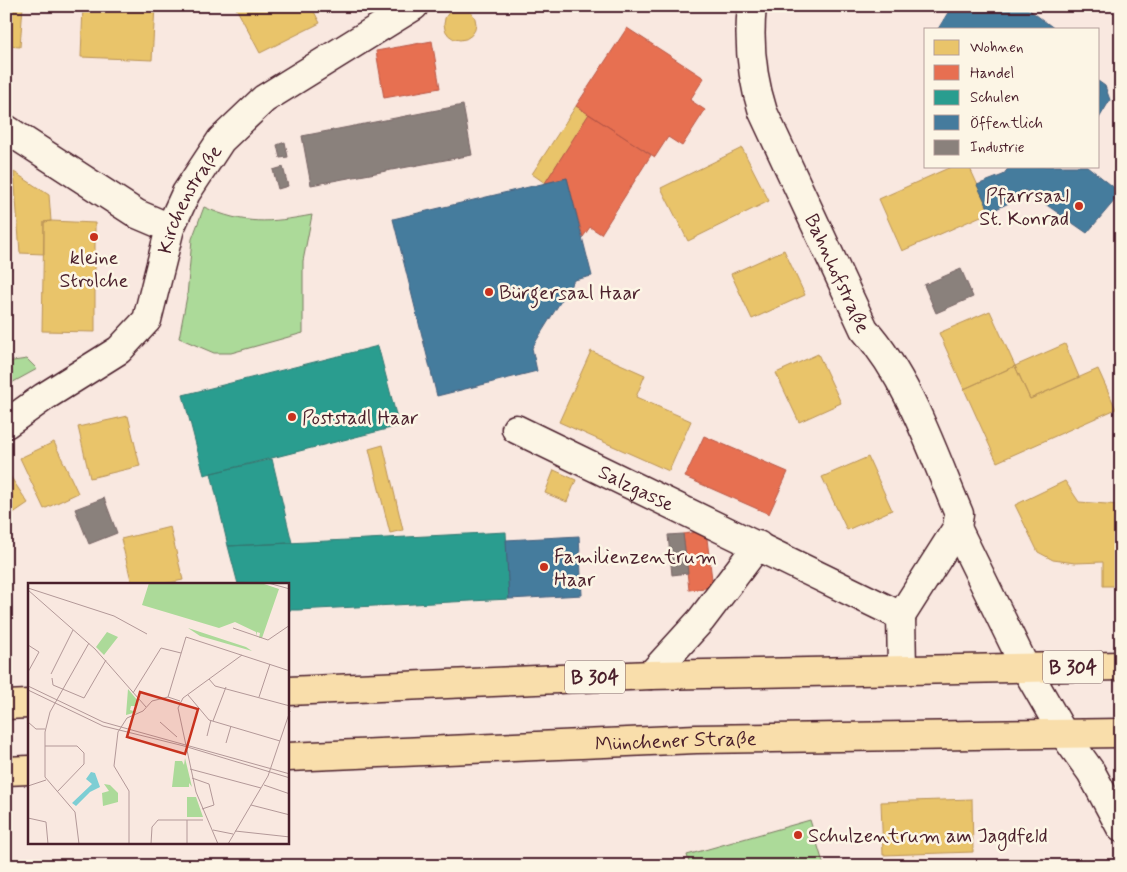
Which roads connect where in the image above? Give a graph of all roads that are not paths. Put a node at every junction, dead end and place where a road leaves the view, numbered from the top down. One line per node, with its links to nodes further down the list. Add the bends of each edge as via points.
1 (414, 6): 4 (street, Kirchenstraße, via 264,99 222,140 186,192)
2 (752, 6): 7 (street, Bahnhofstraße, via 752,58 755,86 763,112 864,329 897,372 959,514)
3 (6, 129): 4 (street, via 137,214)
4 (170, 228): 5 (street, Kirchenstraße, via 147,320 119,350 44,396)
5 (6, 424)
6 (516, 429): 8 (street, Salzgasse)
7 (957, 528): 9 (street); 11 (street, Bahnhofstraße)
8 (758, 545): 9 (street, Salzgasse); 13 (street, via 701,620)
9 (901, 616): 12 (street)
10 (1121, 666): 11 (main road, B 304)
11 (1025, 667): 12 (main road, B 304); 17 (street, Bahnhofstraße)
12 (902, 669): 13 (main road, B 304)
13 (651, 675): 14 (main road, B 304)
14 (289, 691)
15 (28, 704): 16 (main road)
16 (6, 705)
17 (1063, 732): 18 (main road, Münchener Straße); 19 (main road, Münchener Straße, via 696,738); 22 (street, Bahnhofstraße, via 1091,772)
18 (1121, 733)
19 (289, 757)
20 (28, 770): 21 (main road)
21 (6, 771)
22 (1121, 828)

